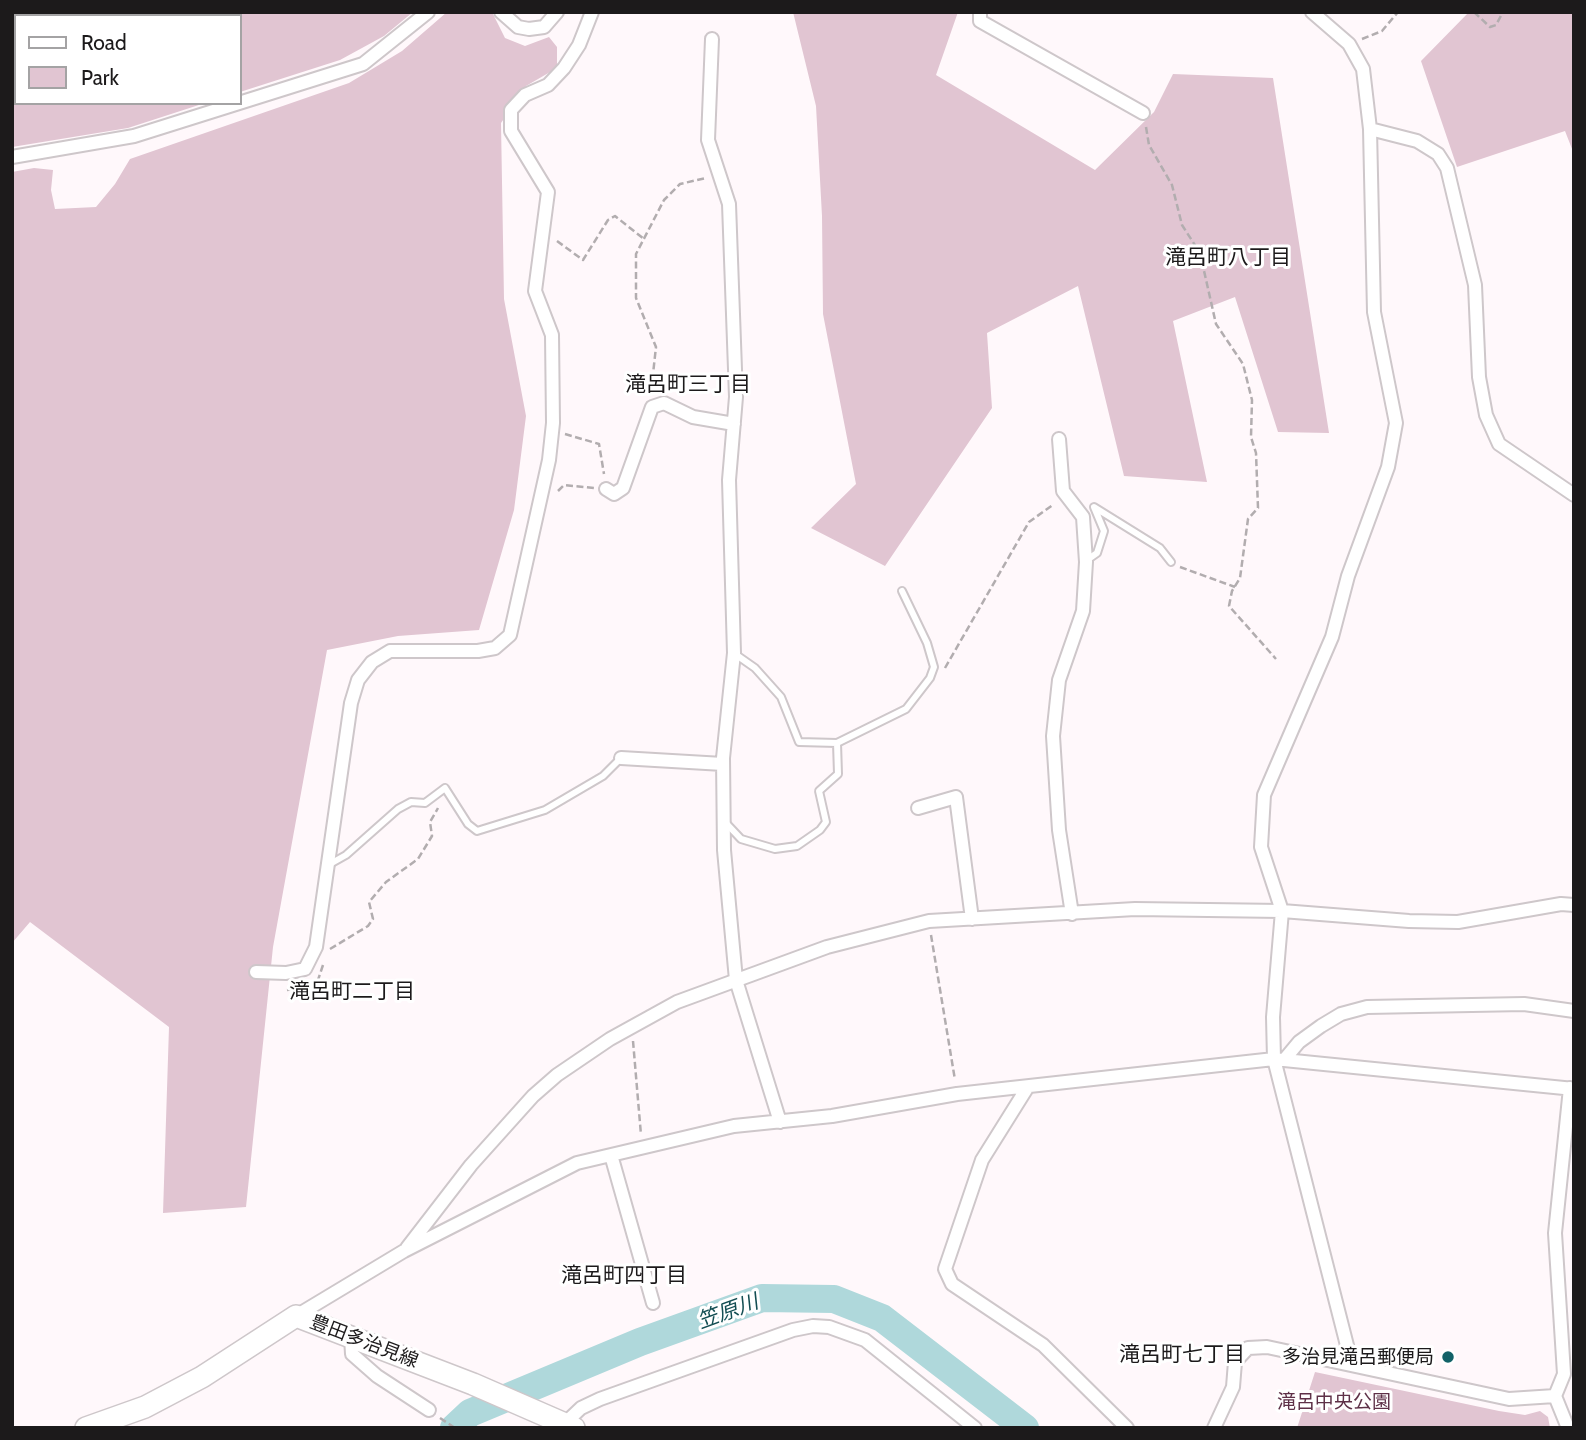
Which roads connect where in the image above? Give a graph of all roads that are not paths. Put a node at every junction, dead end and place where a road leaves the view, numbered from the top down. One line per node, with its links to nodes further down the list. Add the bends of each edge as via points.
1 (428, 12): 8 (street, via 363,64)
2 (501, 12): 3 (street, via 518,27 530,29 544,27)
3 (557, 12)
4 (592, 12): 26 (street, via 565,68 511,110 511,131 548,192 535,291 552,335 552,432 510,635 495,648 390,650 372,662 358,680 351,703)
5 (980, 12): 10 (street, via 981,21)
6 (1312, 12): 11 (street, via 1349,44 1363,69)
7 (712, 38): 13 (street, via 708,139 729,204)
8 (242, 102)
9 (233, 105): 12 (street, via 134,136)
10 (1143, 113)
11 (1370, 129): 16 (street, via 1417,141 1438,154 1447,168 1475,285 1479,377 1486,415 1499,444); 28 (street, via 1374,312 1396,423 1388,467 1348,576 1332,636 1264,795 1261,847)
12 (12, 157)
13 (734, 424): 15 (street, via 694,417 664,403 652,407 623,488 614,494); 20 (street, via 729,480)
14 (1059, 439): 17 (street, via 1063,491 1083,517)
15 (607, 489)
16 (1574, 495)
17 (1086, 562): 18 (lane, via 1097,553 1104,531 1094,507 1160,548); 29 (street, via 1083,611 1059,680 1053,736 1059,830)
18 (1171, 562)
19 (902, 591): 21 (lane, via 927,643 932,673 906,709)
20 (734, 653): 21 (lane, via 781,697 799,742); 23 (street)
21 (837, 743): 25 (lane, via 838,774 819,791 826,821 805,841 775,849 758,846 741,839)
22 (621, 758): 23 (street); 26 (lane, via 603,776 545,810 477,831 445,788 425,803 411,802 398,809)
23 (723, 764): 25 (street)
24 (918, 808): 30 (street, via 956,797)
25 (723, 821): 32 (street)
26 (328, 865): 31 (street, via 316,947 305,969)
27 (1574, 905): 28 (street, via 1458,922)
28 (1282, 911): 29 (street, via 1135,909); 34 (street, via 1273,1017)
29 (1072, 914): 30 (street)
30 (972, 919): 32 (street, via 929,921 827,947)
31 (256, 972)
32 (736, 981): 37 (street); 39 (street, via 677,1002 557,1075 471,1165)
33 (1574, 1011): 34 (street, via 1524,1004 1367,1007 1341,1014)
34 (1279, 1059): 35 (street); 36 (street); 43 (street)
35 (1027, 1088): 37 (street, via 957,1094); 49 (street, via 982,1160 945,1269 952,1284 1043,1345)
36 (1572, 1089): 44 (street, via 1555,1233 1564,1374)
37 (780, 1122): 38 (street, via 734,1126)
38 (611, 1155): 39 (street, via 577,1163); 40 (street)
39 (404, 1251): 41 (street)
40 (653, 1303)
41 (296, 1316): 42 (main road, 豊田多治見線); 47 (main road, 豊田多治見線, via 202,1377 145,1407)
42 (351, 1337): 45 (street, via 352,1354); 46 (main road, 豊田多治見線)
43 (1352, 1365): 44 (street, via 1509,1399); 50 (street, via 1267,1347 1248,1348 1235,1362 1233,1387)
44 (1555, 1396): 51 (street)
45 (429, 1410)
46 (562, 1424): 48 (street, via 600,1399 813,1326 865,1340)
47 (86, 1428)
48 (975, 1428)
49 (1127, 1428)
50 (1213, 1428)
51 (1568, 1428)

